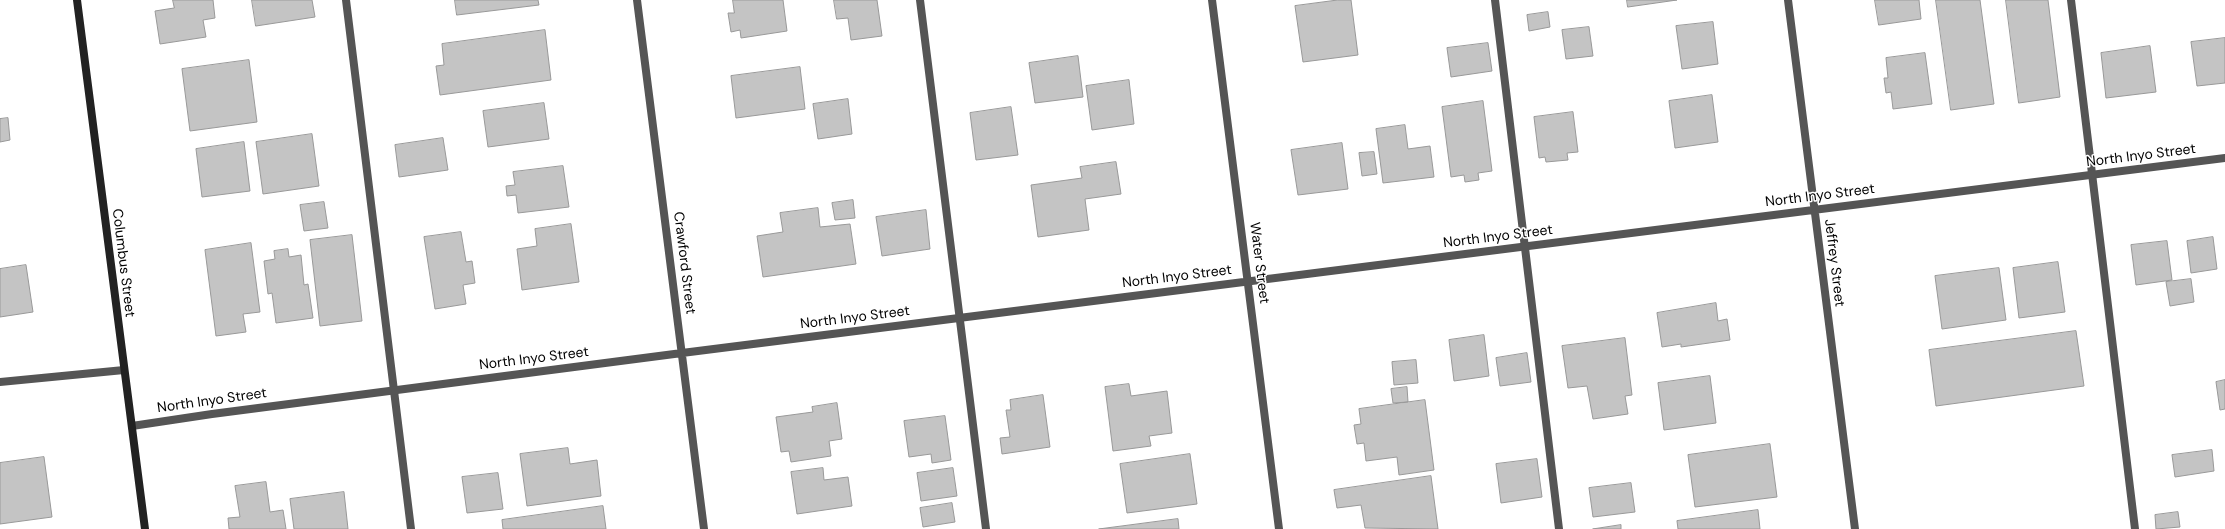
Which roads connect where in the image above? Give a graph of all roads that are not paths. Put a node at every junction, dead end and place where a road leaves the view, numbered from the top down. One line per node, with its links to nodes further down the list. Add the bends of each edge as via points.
1 (77, 0): 16 (main road, Columbus Street)
2 (346, 0): 18 (street)
3 (637, 0): 15 (street, Crawford Street)
4 (920, 0): 14 (street)
5 (1212, 0): 13 (street, Water Street)
6 (1495, 0): 12 (street)
7 (1788, 0): 11 (street, Jeffrey Street)
8 (2071, 0): 10 (street)
9 (2225, 158): 10 (street, North Inyo Street)
10 (2094, 175): 11 (street, North Inyo Street); 27 (street)
11 (1814, 210): 12 (street, North Inyo Street); 26 (street, Jeffrey Street)
12 (1525, 246): 13 (street, North Inyo Street); 25 (street)
13 (1248, 281): 14 (street, North Inyo Street); 24 (street, Water Street)
14 (960, 317): 15 (street, North Inyo Street); 23 (street)
15 (682, 353): 18 (street, North Inyo Street); 22 (street, Crawford Street)
16 (124, 370): 17 (street); 19 (main road, Columbus Street)
17 (0, 382)
18 (394, 390): 19 (street, North Inyo Street); 21 (street)
19 (132, 426): 20 (main road, Columbus Street)
20 (145, 529)
21 (411, 529)
22 (704, 529)
23 (986, 529)
24 (1279, 529)
25 (1559, 529)
26 (1855, 529)
27 (2135, 529)

